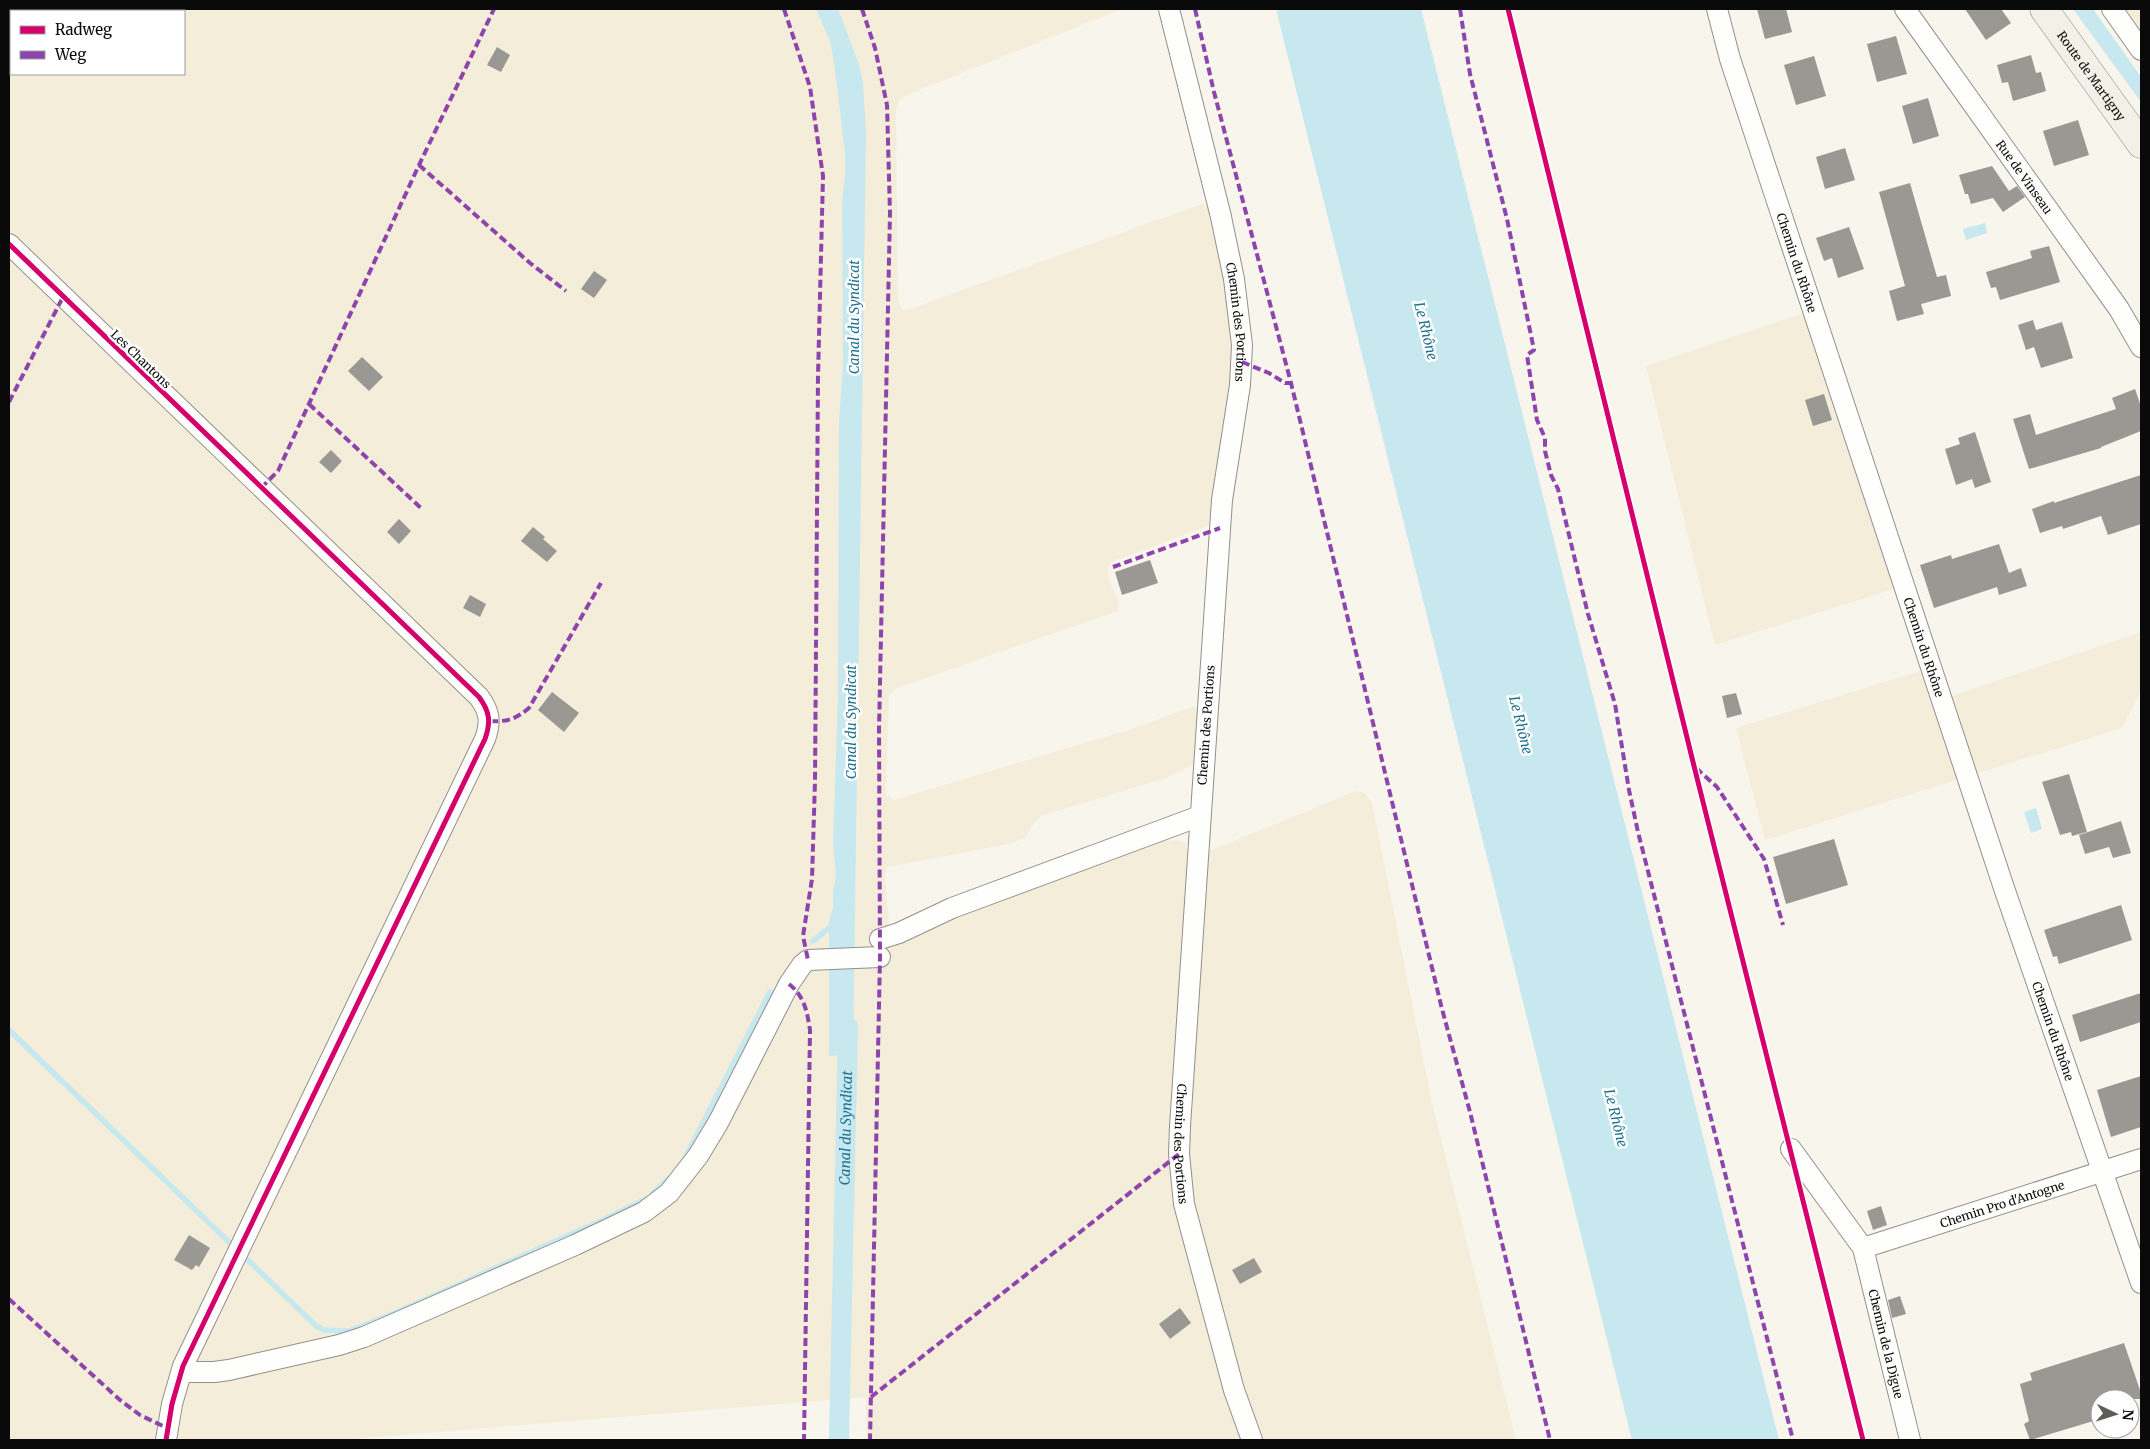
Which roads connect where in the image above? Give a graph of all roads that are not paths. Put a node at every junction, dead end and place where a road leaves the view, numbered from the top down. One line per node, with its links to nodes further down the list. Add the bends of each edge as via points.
1 (1169, 9): 10 (street, Chemin des Portions, via 1221,217 1234,279 1242,345 1240,385 1222,500)
2 (1717, 9): 13 (street, Chemin du Rhône, via 1730,59 1885,532 2004,888)
3 (1905, 9): 9 (street, Rue de Vinseau, via 2119,309)
4 (2044, 9): 7 (main road, Route de Martigny)
5 (2112, 9): 6 (street)
6 (2141, 50)
7 (2141, 144)
8 (9, 244): 16 (street, Les Chantons, via 479,697 490,721 480,748)
9 (2141, 347)
10 (1200, 816): 16 (street, via 952,908 899,933 877,951 808,960 789,984 698,1156 669,1193 644,1212 346,1343 230,1370); 18 (street, Chemin des Portions, via 1180,1126 1181,1180 1189,1226 1234,1390)
11 (1790, 1149): 14 (street)
12 (2141, 1159): 13 (street, Chemin Pro d'Antogne)
13 (2103, 1170): 14 (street, Chemin Pro d'Antogne); 15 (street, Chemin du Rhône)
14 (1863, 1248): 19 (street, Chemin de la Digue)
15 (2141, 1283)
16 (182, 1372): 17 (street, Les Chantons)
17 (166, 1440)
18 (1252, 1440)
19 (1910, 1440)

